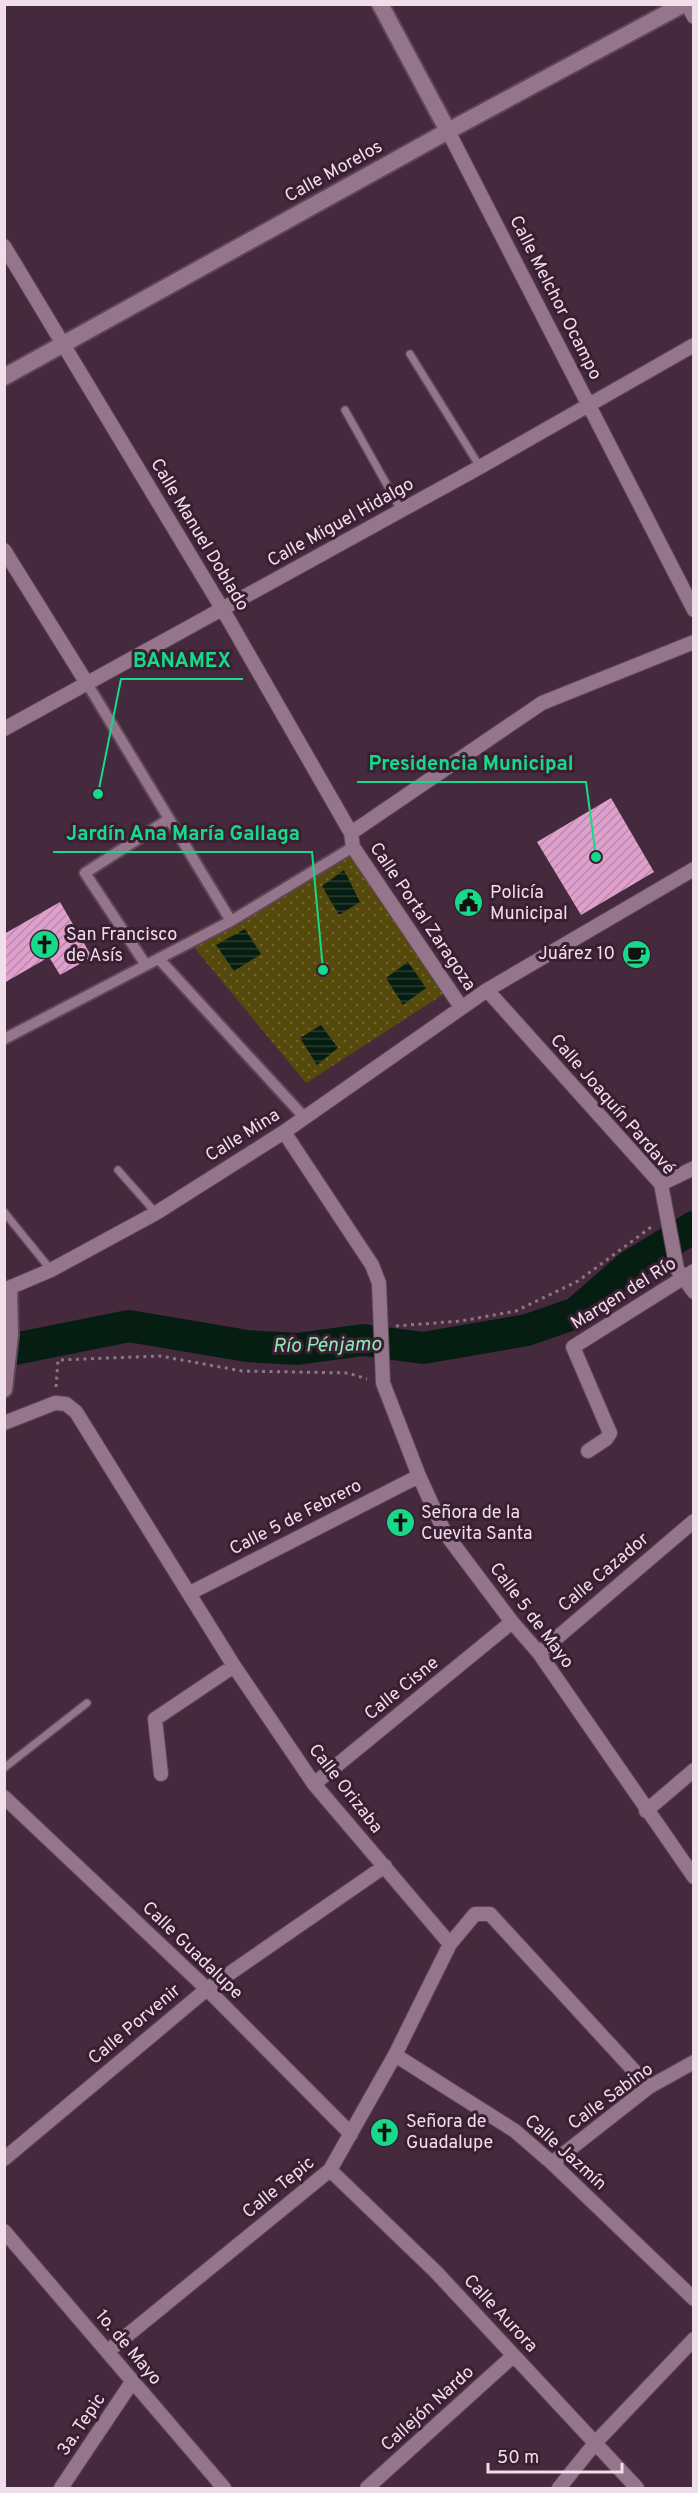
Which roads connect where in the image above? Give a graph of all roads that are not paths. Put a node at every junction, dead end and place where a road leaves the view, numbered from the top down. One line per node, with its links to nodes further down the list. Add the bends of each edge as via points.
1 (380, 4): 4 (street, Calle Melchor Ocampo)
2 (685, 4): 3 (street); 4 (street, Calle Morelos)
3 (693, 17)
4 (448, 131): 6 (street, Calle Morelos); 10 (street, Calle Melchor Ocampo)
5 (4, 246): 6 (street, Calle Manuel Doblado)
6 (64, 344): 9 (street, Calle Morelos); 15 (street, Calle Manuel Doblado)
7 (693, 345): 10 (street, Calle Miguel Hidalgo)
8 (411, 354): 12 (lane)
9 (4, 377)
10 (588, 406): 12 (street, Calle Miguel Hidalgo); 16 (street, Calle Melchor Ocampo)
11 (345, 410): 13 (lane)
12 (480, 467): 13 (street, Calle Miguel Hidalgo)
13 (401, 510): 15 (street, Calle Miguel Hidalgo)
14 (4, 550): 18 (street)
15 (223, 610): 18 (street, Calle Miguel Hidalgo); 21 (street, Calle Manuel Doblado)
16 (693, 610)
17 (693, 642): 21 (street, via 542,704)
18 (88, 685): 19 (street, Calle Miguel Hidalgo); 20 (street)
19 (4, 729)
20 (169, 819): 23 (street); 25 (street, via 85,873)
21 (352, 840): 23 (street); 27 (street, Calle Portal Zaragoza)
22 (693, 869): 26 (street, Calle Mina)
23 (231, 921): 24 (street)
24 (159, 958): 25 (street); 29 (street)
25 (146, 965): 28 (street)
26 (487, 990): 27 (street, Calle Mina); 33 (street, Calle Joaquín Pardavé)
27 (461, 1007): 29 (street, Calle Mina)
28 (4, 1040)
29 (306, 1118): 30 (street, Calle Mina)
30 (284, 1132): 35 (street, Calle Mina); 44 (street, Calle 5 de Mayo, via 372,1265 379,1283 383,1383)
31 (693, 1168): 33 (street)
32 (118, 1170): 35 (lane)
33 (661, 1184): 37 (street, Calle Joaquín Pardavé, via 669,1230)
34 (4, 1212): 36 (lane)
35 (156, 1213): 36 (street, Calle Mina)
36 (51, 1270): 38 (street, Calle Mina)
37 (685, 1272): 39 (street, Calle Joaquín Pardavé); 43 (street, Margen del Río, via 573,1347 610,1433)
38 (7, 1290): 40 (street, via 10,1335)
39 (693, 1292)
40 (5, 1383): 41 (street)
41 (4, 1389)
42 (4, 1423): 46 (street, Calle Orizaba, via 60,1404 76,1412)
43 (588, 1451)
44 (419, 1476): 46 (street, Calle 5 de Febrero); 47 (street, Calle 5 de Mayo, via 446,1533)
45 (693, 1521): 48 (street, Calle Cazador)
46 (190, 1593): 49 (street, Calle Orizaba)
47 (512, 1622): 48 (street, Calle 5 de Mayo); 54 (street, Calle Cisne)
48 (539, 1653): 56 (street, Calle 5 de Mayo)
49 (234, 1666): 53 (street, via 154,1719); 54 (street, Calle Orizaba)
50 (87, 1703): 51 (lane)
51 (4, 1768)
52 (693, 1770): 56 (street)
53 (161, 1774)
54 (314, 1784): 57 (street, Calle Orizaba)
55 (4, 1797): 60 (street, Calle Guadalupe)
56 (646, 1811): 58 (street, Calle 5 de Mayo)
57 (384, 1866): 59 (street, Calle Orizaba); 60 (street, Calle Porvenir)
58 (693, 1877)
59 (450, 1944): 61 (street, Calle Tepic); 63 (street, via 475,1914 490,1914)
60 (207, 1989): 64 (street, Calle Guadalupe); 65 (street, Calle Porvenir)
61 (395, 2055): 64 (street, Calle Tepic); 66 (street, Calle Jazmín, via 515,2131)
62 (693, 2062): 63 (street, Calle Sabino)
63 (650, 2087): 66 (street, Calle Sabino)
64 (351, 2134): 67 (street, Calle Tepic)
65 (4, 2159)
66 (552, 2163): 69 (street, Calle Jazmín)
67 (330, 2170): 71 (street, Calle Tepic); 72 (street, Calle Aurora, via 436,2272)
68 (4, 2231): 71 (street, 1o. de Mayo)
69 (693, 2299)
70 (693, 2339): 74 (street)
71 (108, 2350): 73 (street, 1o. de Mayo)
72 (513, 2356): 74 (street, Calle Aurora); 77 (street, Callejón Nardo)
73 (132, 2382): 75 (street, 3a. Tepic); 76 (street, 1o. de Mayo)
74 (596, 2442): 78 (street); 79 (street, Calle Aurora)
75 (61, 2488)
76 (224, 2488)
77 (367, 2488)
78 (559, 2488)
79 (637, 2488)

